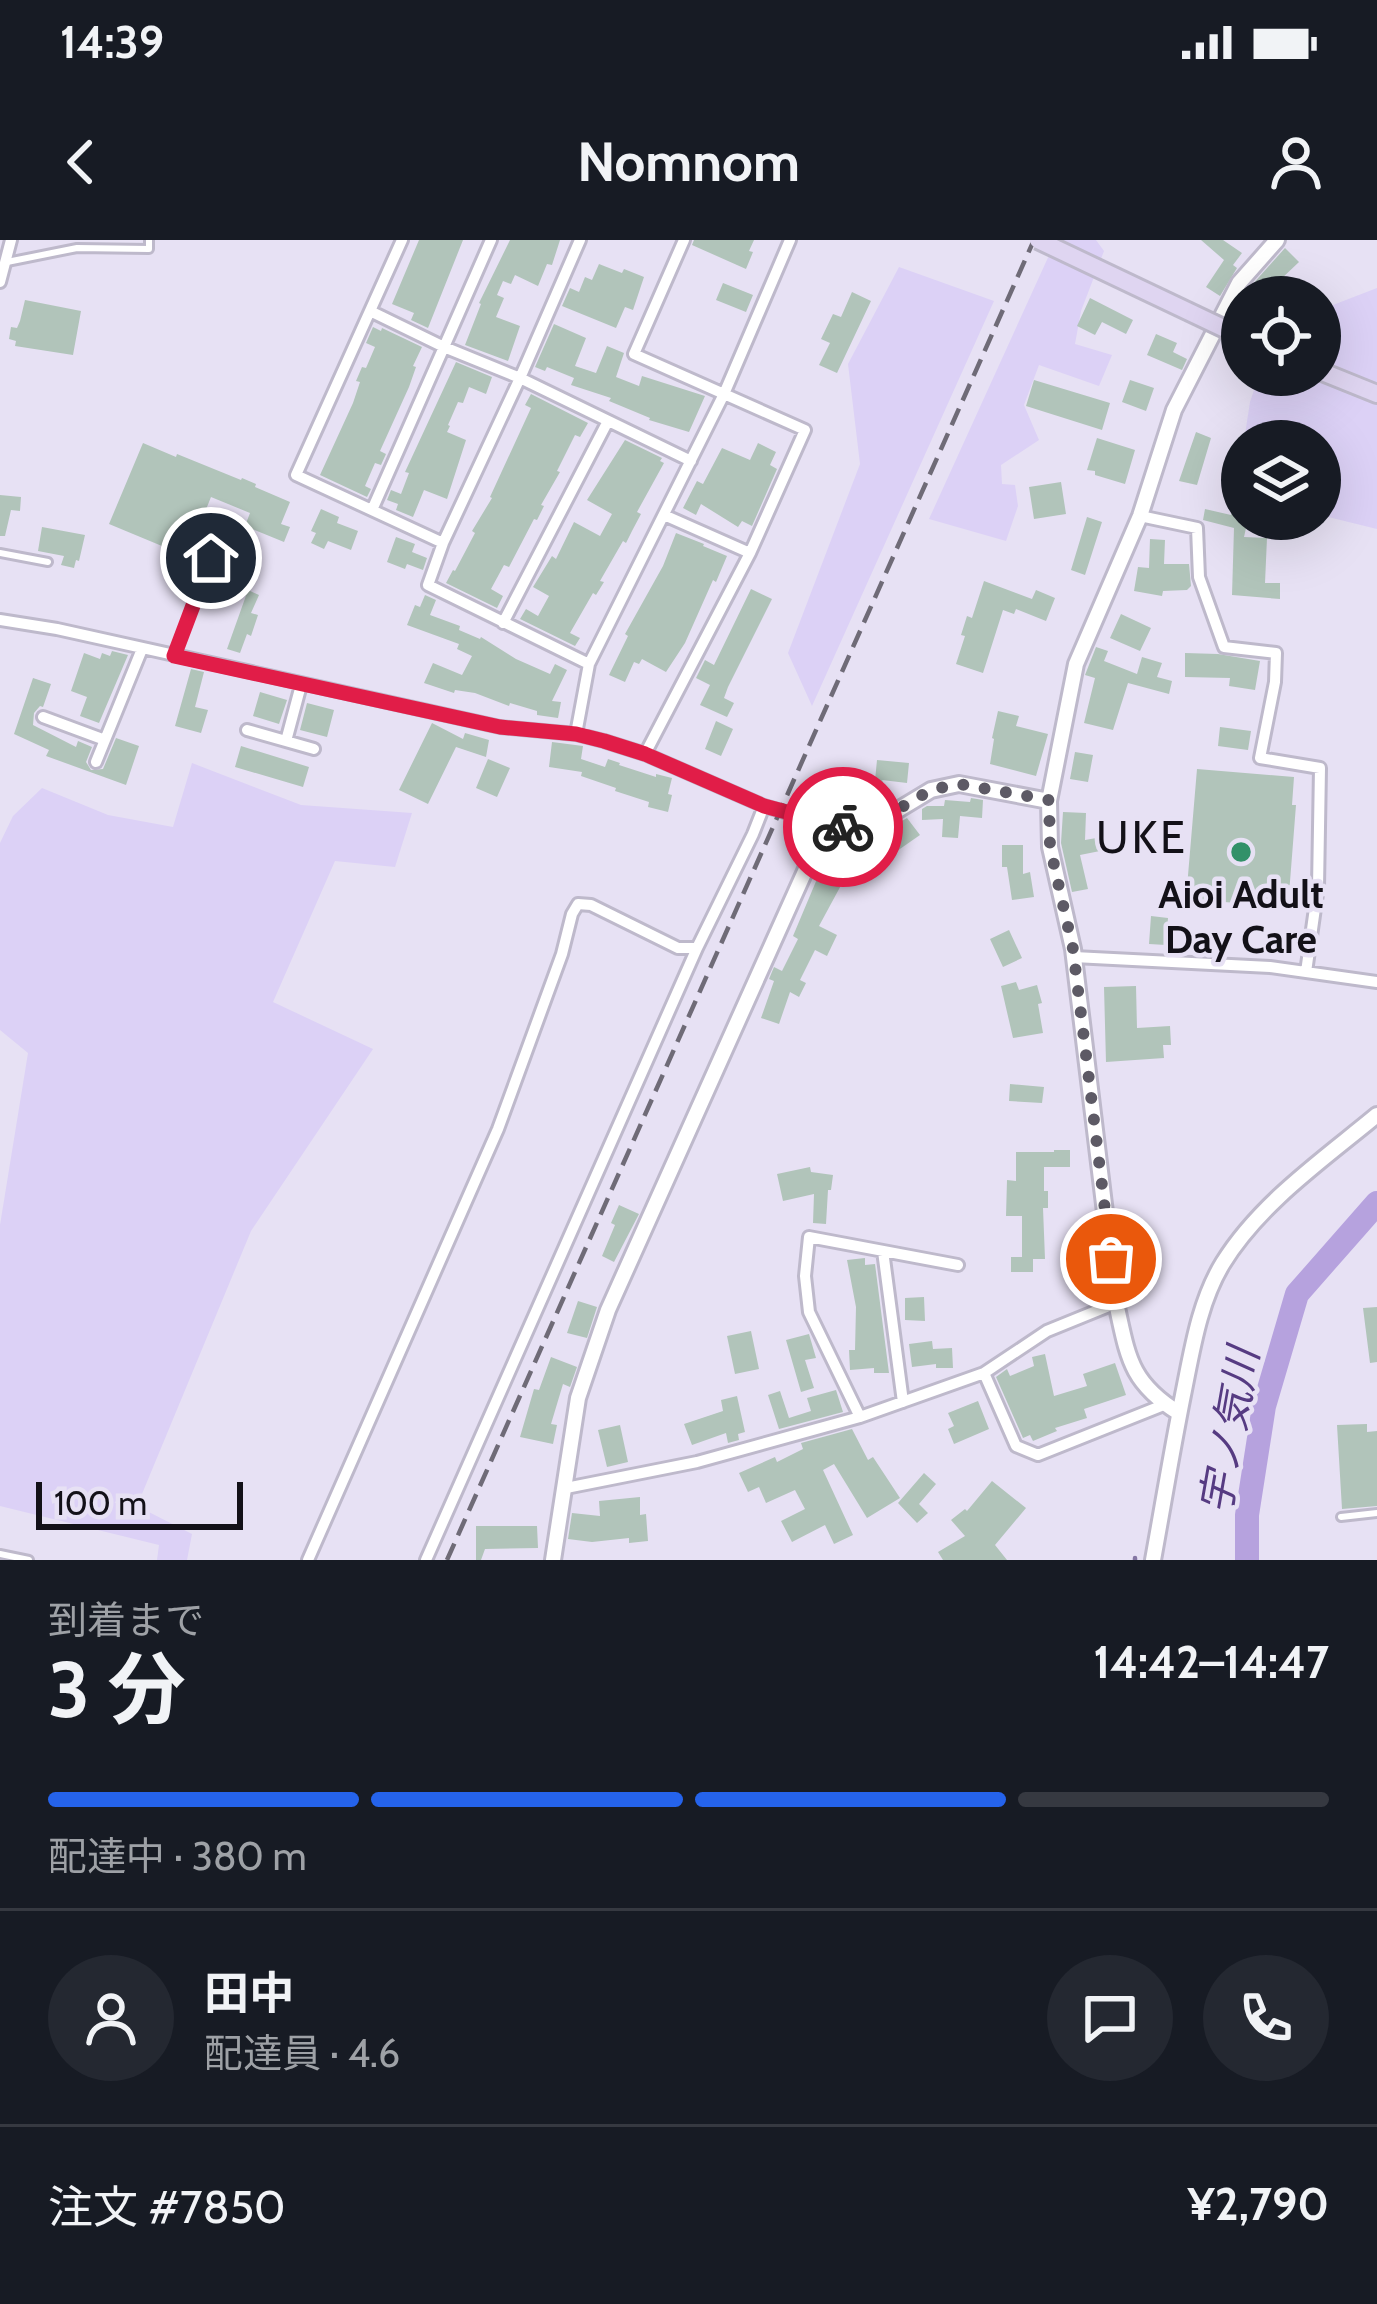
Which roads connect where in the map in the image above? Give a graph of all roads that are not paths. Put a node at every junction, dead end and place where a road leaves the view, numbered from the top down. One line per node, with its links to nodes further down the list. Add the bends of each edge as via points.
1 (11, 240): 11 (street)
2 (149, 240): 10 (lane, via 149,249)
3 (402, 240): 13 (street)
4 (491, 240): 15 (street)
5 (580, 240): 16 (street)
6 (684, 240): 18 (street, via 634,354)
7 (790, 240): 18 (street)
8 (1039, 240): 14 (main road, bridge)
9 (1277, 240): 24 (street, via 1239,283 1174,410)
10 (78, 244): 11 (lane)
11 (5, 262): 12 (street)
12 (0, 282)
13 (370, 311): 15 (street); 22 (street, via 296,475)
14 (1221, 327)
15 (444, 347): 16 (street); 22 (street)
16 (520, 378): 20 (street); 25 (street)
17 (1341, 379): 19 (main road)
18 (724, 394): 21 (street); 27 (street, via 805,430)
19 (1377, 394)
20 (608, 421): 21 (street); 31 (street)
21 (691, 461): 23 (street)
22 (372, 510): 25 (street)
23 (664, 515): 27 (street); 34 (street)
24 (1140, 516): 44 (street, via 1076,664); 49 (street, via 1197,527 1199,577 1224,646 1276,652 1260,758 1320,768 1318,887)
25 (443, 543): 31 (street, via 428,585)
26 (0, 553): 29 (lane)
27 (750, 553): 42 (street)
28 (211, 558): 33 (lane)
29 (48, 562)
30 (0, 620): 32 (street)
31 (502, 623): 34 (street)
32 (142, 649): 33 (street); 39 (street)
33 (174, 656): 35 (street)
34 (589, 664): 38 (street)
35 (301, 685): 38 (street, via 500,727); 40 (street)
36 (43, 717): 39 (street)
37 (247, 730): 40 (street)
38 (576, 734): 42 (street)
39 (105, 740): 43 (street)
40 (286, 741): 41 (street)
41 (314, 749)
42 (645, 754): 45 (street)
43 (96, 762)
44 (1049, 800): 46 (street, via 959,784); 48 (street, via 1050,847)
45 (764, 806): 46 (street); 47 (street)
46 (840, 828): 59 (street, via 814,849 608,1310 578,1398)
47 (698, 947): 65 (street, via 678,948 578,904 497,1129); 66 (street)
48 (1074, 957): 49 (street); 54 (street)
49 (1306, 971): 50 (street)
50 (1377, 982)
51 (1377, 1115): 57 (street, via 1294,1184 1224,1262)
52 (883, 1250): 53 (street); 56 (street); 58 (street, via 809,1237 809,1312)
53 (958, 1264)
54 (1116, 1303): 55 (street, via 1047,1331); 57 (street, via 1128,1356 1148,1390)
55 (984, 1372): 56 (street); 57 (street, via 1016,1446 1038,1455)
56 (903, 1402): 58 (street)
57 (1173, 1408): 68 (street)
58 (860, 1417): 59 (street)
59 (566, 1488): 67 (street)
60 (1377, 1513): 61 (lane)
61 (1341, 1517)
62 (0, 1554): 63 (lane)
63 (17, 1559): 64 (lane)
64 (28, 1560)
65 (308, 1560)
66 (427, 1560)
67 (553, 1560)
68 (1153, 1560)

